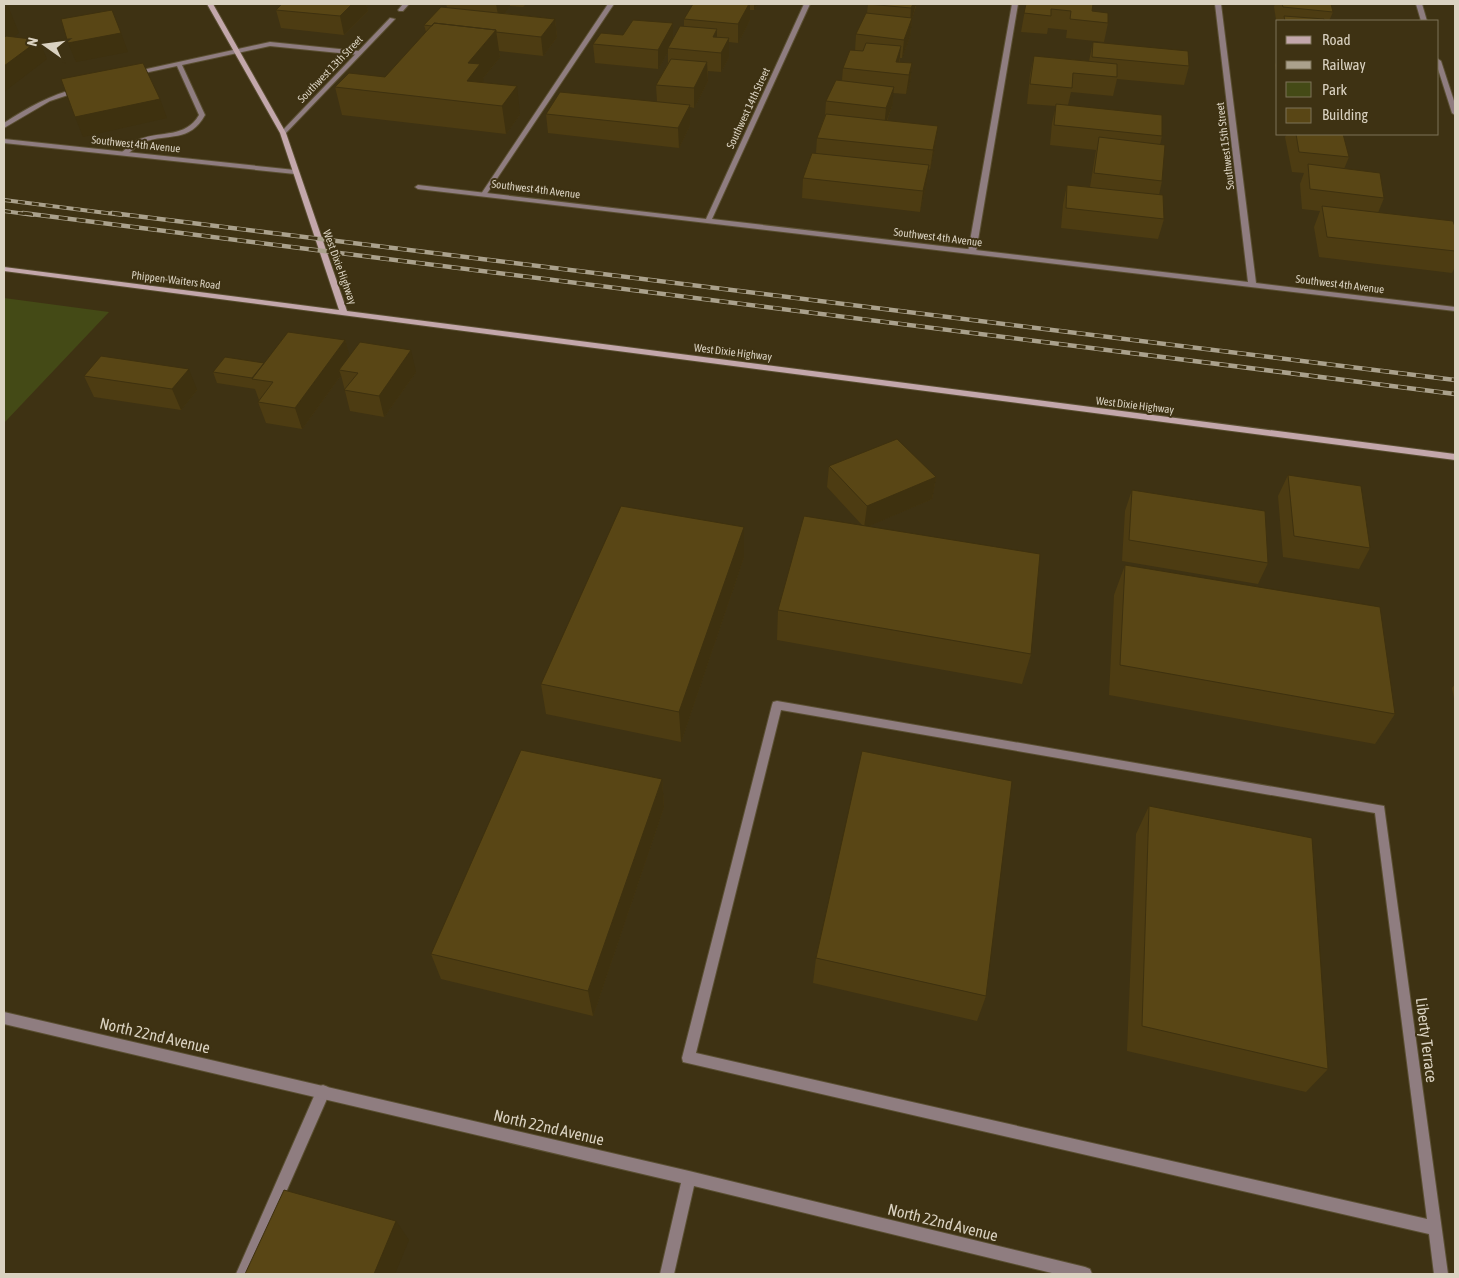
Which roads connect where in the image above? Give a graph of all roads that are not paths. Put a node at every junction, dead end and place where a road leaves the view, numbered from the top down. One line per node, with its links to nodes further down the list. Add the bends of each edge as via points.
1 (210, 4): 11 (main road, West Dixie Highway)
2 (406, 4): 8 (street)
3 (611, 4): 24 (street)
4 (807, 4): 25 (street, Southwest 14th Street)
5 (1015, 4): 26 (street)
6 (1218, 4): 28 (street, Southwest 15th Street)
7 (1419, 4): 10 (street)
8 (401, 10)
9 (392, 19): 12 (street, Southwest 13th Street)
10 (1424, 20)
11 (237, 52): 12 (street, via 270,44); 13 (street); 19 (main road, West Dixie Highway)
12 (359, 53): 19 (street, Southwest 13th Street)
13 (179, 64): 15 (street); 21 (street, via 202,115 200,123 173,135 142,141)
14 (1439, 64): 17 (street)
15 (126, 75)
16 (86, 89): 18 (street, via 56,95)
17 (1455, 113)
18 (4, 126)
19 (283, 133): 22 (main road, West Dixie Highway)
20 (4, 141): 21 (street, Southwest 4th Avenue)
21 (123, 154): 22 (street, Southwest 4th Avenue)
22 (295, 172): 30 (main road, West Dixie Highway)
23 (418, 187): 24 (street, Southwest 4th Avenue)
24 (484, 194): 25 (street, Southwest 4th Avenue)
25 (708, 221): 26 (street, Southwest 4th Avenue)
26 (972, 252): 28 (street, Southwest 4th Avenue)
27 (4, 270): 30 (main road, Phippen-Waiters Road)
28 (1252, 285): 29 (street, Southwest 4th Avenue)
29 (1455, 309)
30 (344, 313): 31 (main road, West Dixie Highway)
31 (1455, 458)
32 (4, 1018): 33 (street, North 22nd Avenue)
33 (323, 1092): 34 (street, North 22nd Avenue); 36 (street)
34 (689, 1178): 37 (street); 38 (street, North 22nd Avenue)
35 (1435, 1228): 35 (street, Liberty Terrace, via 1380,809 777,705 688,1058); 39 (street, Liberty Terrace)
36 (243, 1274)
37 (667, 1274)
38 (1083, 1274)
39 (1441, 1274)

